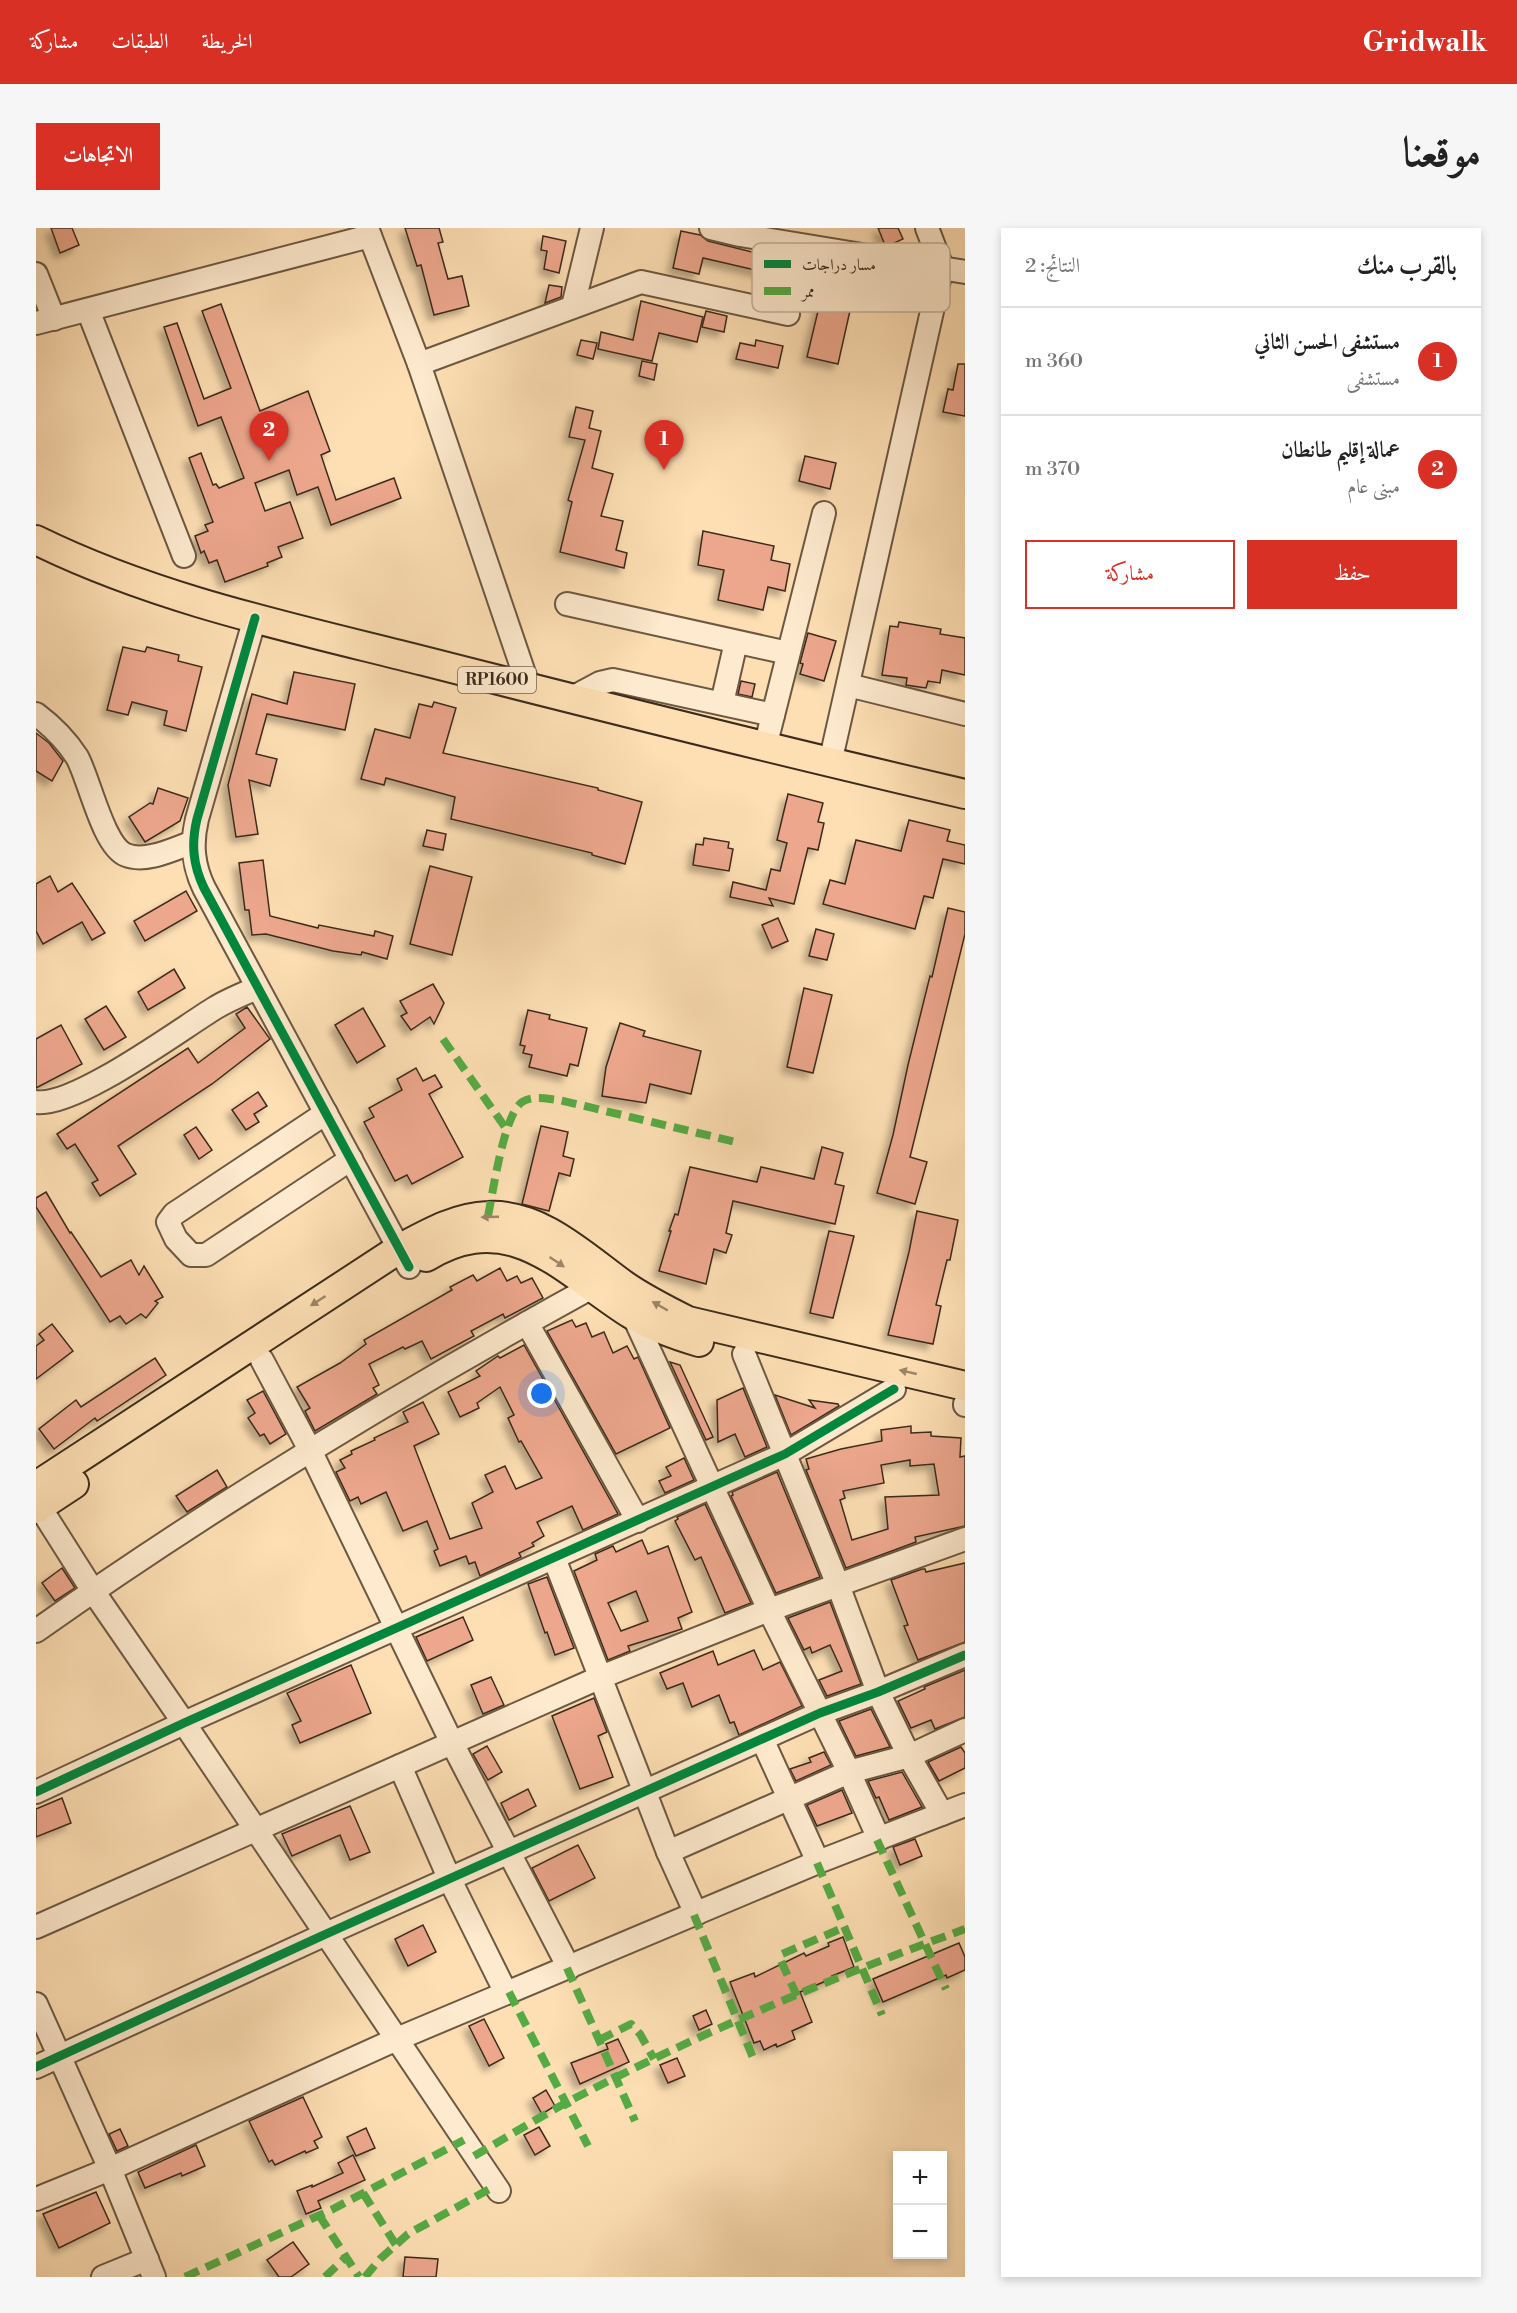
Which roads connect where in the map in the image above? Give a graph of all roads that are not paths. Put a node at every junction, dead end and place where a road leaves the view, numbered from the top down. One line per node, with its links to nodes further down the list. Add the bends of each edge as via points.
1 (592, 228): 11 (street)
2 (711, 228): 5 (street, via 740,235)
3 (927, 228): 7 (street)
4 (368, 232): 13 (street); 18 (street)
5 (794, 236): 6 (street)
6 (827, 243)
7 (933, 243)
8 (950, 269): 9 (street)
9 (965, 272)
10 (36, 274): 17 (street)
11 (573, 306): 12 (street, via 641,282); 18 (street)
12 (752, 306)
13 (88, 310): 17 (street); 21 (street)
14 (779, 312): 16 (street)
15 (932, 312): 26 (street)
16 (788, 314)
17 (45, 321)
18 (419, 364): 27 (street)
19 (824, 513): 25 (street)
20 (36, 540): 23 (main road, RP1600, via 129,580)
21 (184, 556)
22 (567, 604): 24 (street)
23 (255, 618): 27 (main road, RP1600); 36 (street)
24 (736, 642): 25 (street); 29 (street)
25 (788, 653): 32 (street)
26 (848, 685): 31 (street); 34 (street)
27 (529, 688): 28 (main road, RP1600)
28 (572, 698): 29 (street, via 613,680); 33 (main road, RP1600)
29 (722, 704): 32 (street)
30 (36, 714): 36 (street, via 69,744 97,812 120,851 133,857 148,856)
31 (965, 714)
32 (773, 715): 33 (street)
33 (765, 747): 34 (main road, RP1600)
34 (830, 763): 35 (main road, RP1600)
35 (965, 794)
36 (193, 842): 37 (street, via 201,882)
37 (257, 988): 38 (street, via 218,1006 83,1089 51,1102); 39 (street)
38 (36, 1102)
39 (326, 1113): 40 (street); 40 (street, via 174,1214 168,1222 171,1231 191,1255 206,1255)
40 (351, 1159): 41 (street)
41 (404, 1258): 42 (main road, one-way to 42, via 455,1242 495,1238 537,1250); 46 (main road); 47 (main road, one-way to 41, via 688,1321 625,1285 568,1244 522,1220 488,1216 460,1220 431,1231); 53 (main road, one-way to 53)
42 (592, 1287): 43 (main road); 44 (street)
43 (633, 1315): 45 (main road, via 657,1329); 52 (street)
44 (527, 1323): 50 (street); 54 (street)
45 (744, 1354): 48 (main road); 51 (street)
46 (262, 1360): 50 (street); 53 (main road)
47 (947, 1388): 48 (main road); 49 (main road)
48 (894, 1389): 51 (street)
49 (965, 1405)
50 (310, 1450): 58 (street); 60 (street)
51 (785, 1454): 52 (street); 57 (street)
52 (711, 1486): 54 (street); 59 (street)
53 (37, 1500): 58 (street)
54 (638, 1521): 56 (street)
55 (965, 1539): 57 (street)
56 (554, 1558): 60 (street); 63 (street)
57 (838, 1585): 59 (street); 64 (street)
58 (93, 1591): 61 (street); 66 (street)
59 (769, 1610): 63 (street); 65 (street)
60 (397, 1629): 66 (street); 69 (street)
61 (36, 1631)
62 (965, 1655): 64 (street)
63 (601, 1677): 69 (street); 73 (street)
64 (878, 1692): 65 (street); 70 (street)
65 (820, 1713): 68 (street); 72 (street)
66 (184, 1723): 74 (street); 78 (street)
67 (965, 1730): 70 (street)
68 (762, 1739): 73 (street); 75 (street)
69 (452, 1743): 71 (street); 81 (street)
70 (909, 1756): 72 (street); 77 (street)
71 (400, 1766): 78 (street); 83 (street)
72 (849, 1772): 75 (street); 79 (street)
73 (645, 1791): 80 (street); 81 (street)
74 (36, 1792)
75 (790, 1799): 80 (street); 82 (street)
76 (965, 1805): 77 (street)
77 (942, 1814): 79 (street)
78 (255, 1829): 85 (street); 86 (street)
79 (879, 1839): 82 (street)
80 (668, 1852): 84 (street)
81 (510, 1853): 83 (street); 87 (street)
82 (818, 1862): 84 (street)
83 (450, 1880): 86 (street); 88 (street)
84 (696, 1914): 87 (street)
85 (36, 1927)
86 (326, 1934): 90 (street); 91 (street)
87 (569, 1968): 88 (street)
88 (506, 1994): 90 (street)
89 (36, 2004): 91 (street)
90 (397, 2039): 93 (street); 94 (street)
91 (60, 2057): 92 (street); 93 (street)
92 (36, 2067)
93 (110, 2169): 95 (street); 96 (street)
94 (498, 2192)
95 (36, 2199)
96 (150, 2268): 97 (street)
97 (104, 2277)

